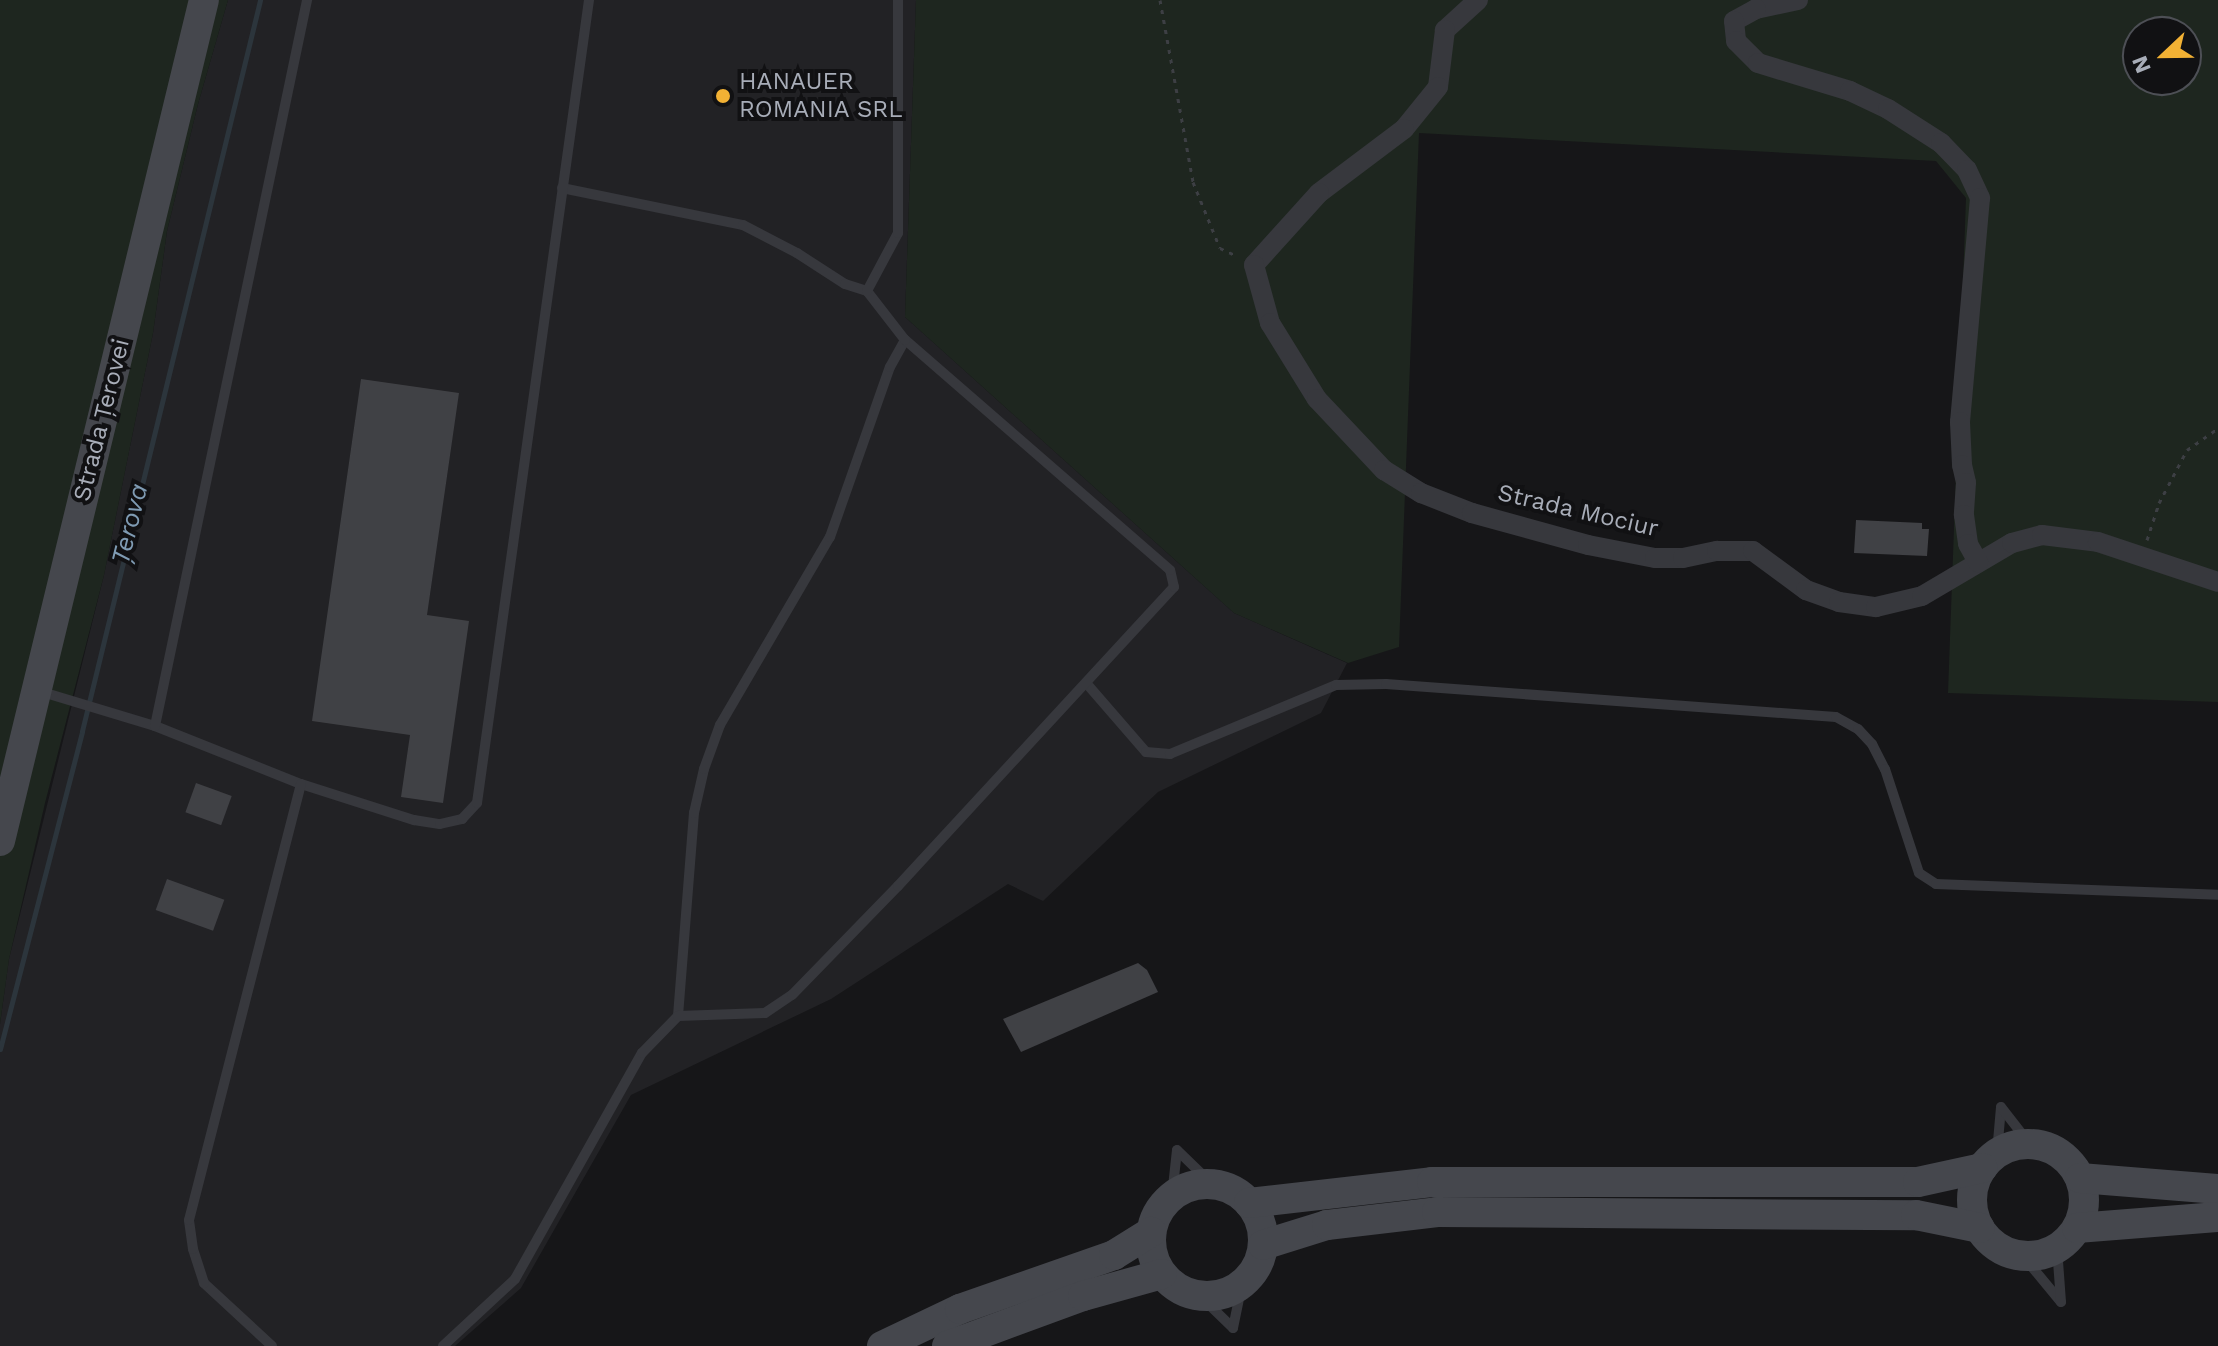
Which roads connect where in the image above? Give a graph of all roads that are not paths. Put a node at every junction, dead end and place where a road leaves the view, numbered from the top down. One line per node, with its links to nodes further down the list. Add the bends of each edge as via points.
1 (204, 0): 13 (street, Strada Țerovei)
2 (307, 0): 14 (lane)
3 (589, 0): 7 (lane)
4 (898, 0): 8 (lane, via 898,233)
5 (1478, 0): 10 (street, Strada Mociur, via 1445,30 1438,87 1404,129 1319,193 1254,265 1270,323 1317,399 1384,470 1421,493 1588,545 1655,558 1753,551 1806,590 1876,607 1922,596)
6 (1798, 0): 10 (street, via 1756,9 1734,21 1736,41 1758,63 1850,91 1941,143 1967,170 1980,198 1960,422 1964,515 1968,544)
7 (562, 188): 8 (lane, via 743,225 845,284); 15 (lane, via 477,803 462,819 440,824)
8 (867, 291): 9 (lane)
9 (905, 340): 12 (lane, via 1170,570 1174,587); 18 (lane, via 890,367 830,537 720,725 704,769 694,813)
10 (1978, 562): 11 (street, Strada Mociur, via 2012,543 2042,535 2074,536)
11 (2218, 582)
12 (1087, 684): 17 (lane, via 1146,752 1170,754 1336,685 1400,685 1836,717 1872,744 1919,873 1936,884); 18 (lane, via 792,995 765,1013)
13 (50, 694): 14 (lane); 16 (street, Strada Țerovei)
14 (155, 726): 15 (lane)
15 (301, 784): 30 (lane, via 189,1220 204,1283)
16 (0, 841)
17 (2218, 895)
18 (678, 1016): 31 (lane, via 642,1053 515,1279)
19 (1990, 1160): 20 (street, via 2029,1143 2060,1153); 22 (street, via 1918,1182 1432,1182); 24 (street, via 1972,1198)
20 (2080, 1178): 21 (street); 26 (street, via 2083,1212)
21 (2218, 1189)
22 (1249, 1203): 25 (street, via 1226,1187 1184,1188 1162,1206); 27 (street)
23 (2218, 1217): 26 (street)
24 (1980, 1228): 27 (street, via 1916,1215 1788,1221 1437,1212 1327,1225); 28 (street, via 1991,1241)
25 (1151, 1232): 29 (street, via 1154,1261); 32 (street, via 1114,1255 1065,1265)
26 (2067, 1238): 28 (street, via 2040,1255); 28 (lane, via 2061,1302)
27 (1263, 1245): 29 (street, via 1242,1284 1229,1292 1185,1292)
28 (2022, 1255)
29 (1162, 1274): 33 (street, via 1083,1296)
30 (272, 1346)
31 (443, 1346)
32 (882, 1346)
33 (947, 1346)

